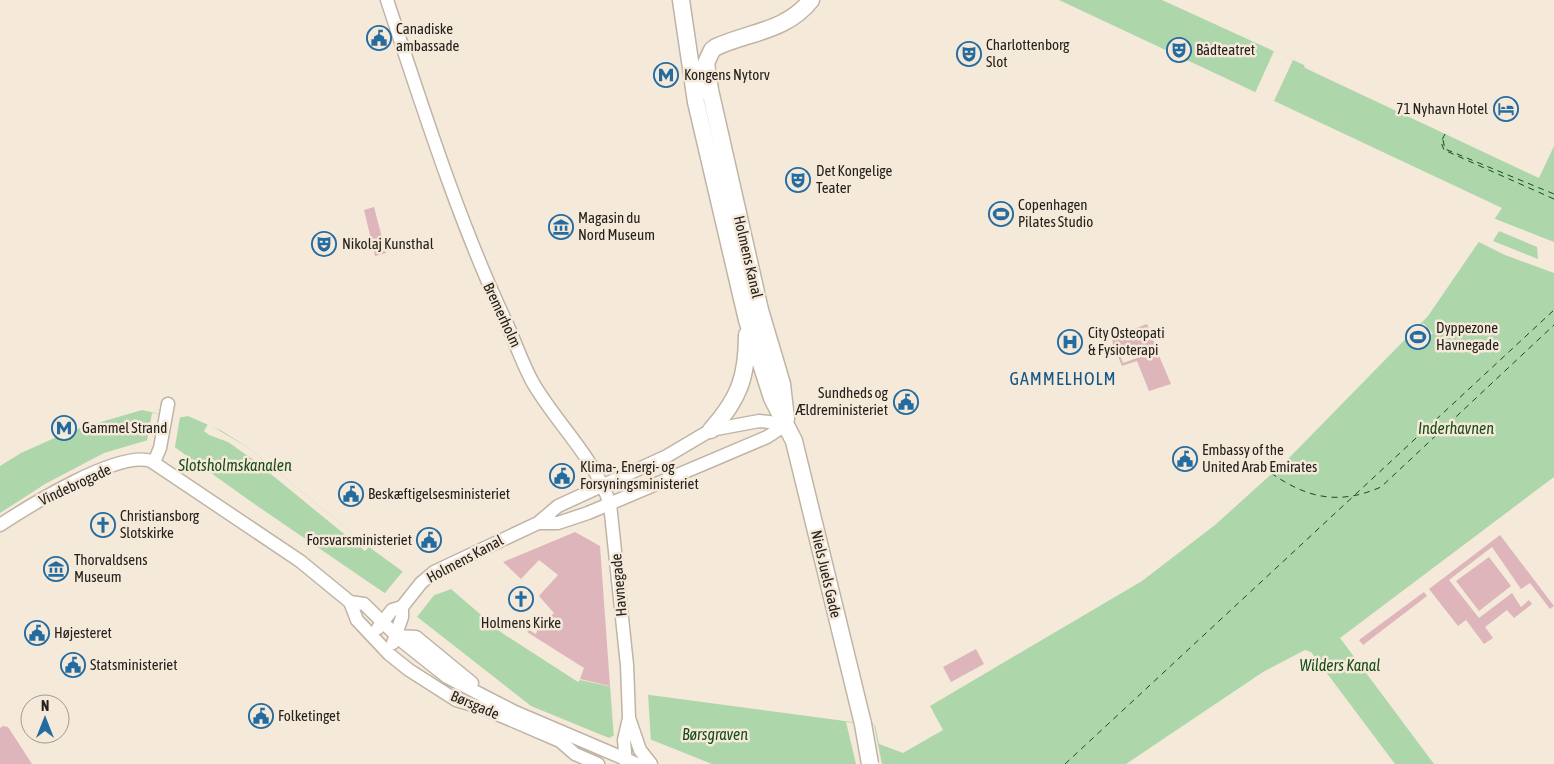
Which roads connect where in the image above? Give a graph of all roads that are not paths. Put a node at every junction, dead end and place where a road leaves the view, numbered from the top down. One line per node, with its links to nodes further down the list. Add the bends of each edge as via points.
1 (387, 0): 10 (street, Bremerholm, via 476,259 533,382)
2 (811, 0): 4 (main road, via 784,23)
3 (682, 7): 4 (main road, via 696,37); 5 (main road, Holmens Kanal, via 696,102)
4 (712, 50): 7 (main road, Holmens Kanal, via 706,63 710,90 762,319 782,384)
5 (747, 320): 7 (main road, Holmens Kanal, via 772,398); 8 (main road, via 747,356 741,385 727,412)
6 (167, 410): 9 (street)
7 (787, 424): 8 (street, Holmens Kanal, via 759,421); 11 (street, Holmens Kanal, via 766,437); 24 (main road, Niels Juels Gade, bridge, via 794,441)
8 (712, 430): 10 (street, Holmens Kanal, via 667,456)
9 (154, 462): 13 (street, Vindebrogade, via 137,459 79,479); 14 (street, Børsgade, via 300,561)
10 (603, 485): 11 (street, Havnegade); 12 (street, Holmens Kanal, via 558,506)
11 (610, 504): 12 (street, Holmens Kanal, via 564,522); 20 (street, Havnegade)
12 (538, 523): 15 (street, Holmens Kanal, via 440,568 421,582)
13 (0, 525)
14 (350, 602): 16 (street, Børsgade, via 364,604); 18 (street, Børsgade, via 357,620)
15 (402, 607): 16 (street, via 392,610); 17 (street)
16 (382, 622): 17 (street, Børsgade); 18 (street)
17 (395, 636): 19 (street); 21 (street, Børsgade, via 447,677 515,712)
18 (372, 637): 19 (street, Børsgade)
19 (389, 654): 22 (street, Børsgade, via 456,700 483,708 560,742 575,754)
20 (630, 718): 21 (street, via 624,740); 23 (street, via 642,755)
21 (629, 762)
22 (598, 764)
23 (651, 764)
24 (870, 764)

